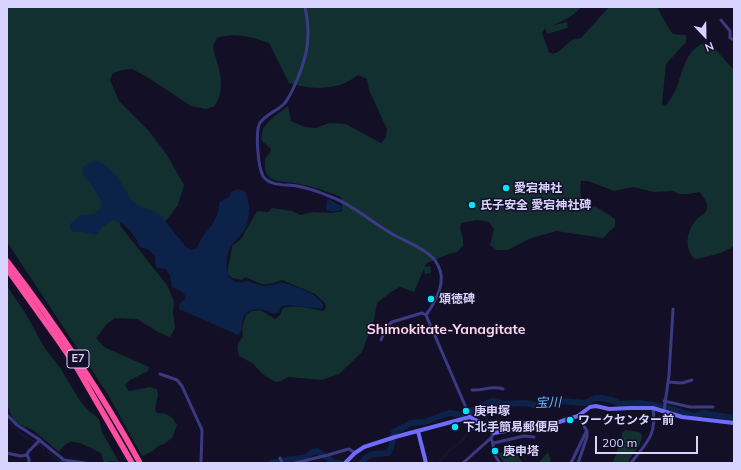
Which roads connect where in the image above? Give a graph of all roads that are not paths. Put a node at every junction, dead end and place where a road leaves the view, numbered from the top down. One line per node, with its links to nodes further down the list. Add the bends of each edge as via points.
1 (305, 7): 7 (street, via 309,35 301,69 289,98 283,106 260,122 258,128 259,163 263,176 268,181 296,186 343,202 434,259 441,273 440,288)
2 (721, 20): 3 (street, via 730,31 730,38)
3 (734, 40)
4 (7, 261): 37 (highway, E7, via 85,370)
5 (7, 269): 36 (highway, E7, via 76,368)
6 (673, 309): 11 (street)
7 (426, 316): 8 (street, via 422,313 392,322 387,326); 19 (street)
8 (382, 340)
9 (160, 374): 38 (street, via 177,380 182,386 202,430)
10 (692, 380): 11 (street, via 682,383)
11 (668, 382): 14 (street)
12 (502, 389): 13 (street)
13 (472, 390)
14 (664, 402): 15 (street); 17 (street)
15 (713, 407)
16 (653, 408): 17 (street); 20 (street, via 609,409 596,406 590,407); 46 (street, via 654,428 648,442)
17 (664, 410): 21 (street, via 682,417)
18 (7, 415): 27 (street)
19 (469, 415): 22 (street); 24 (street)
20 (578, 416): 23 (street); 24 (street)
21 (734, 423)
22 (418, 431): 30 (street, via 364,447); 41 (street)
23 (587, 431): 44 (street); 45 (street)
24 (494, 433): 26 (street)
25 (534, 436): 28 (street)
26 (491, 438): 28 (street); 42 (street)
27 (39, 439): 31 (street, bridge); 35 (street, via 64,460)
28 (494, 443): 43 (street, via 495,454)
29 (7, 453): 31 (street)
30 (355, 453): 34 (street); 40 (street, via 349,449)
31 (28, 455): 33 (street)
32 (280, 458): 39 (street)
33 (29, 462)
34 (346, 462)
35 (85, 463)
36 (132, 463)
37 (140, 463)
38 (201, 463)
39 (282, 463)
40 (295, 463)
41 (426, 463)
42 (462, 463)
43 (500, 463)
44 (571, 463)
45 (578, 463)
46 (631, 463)

